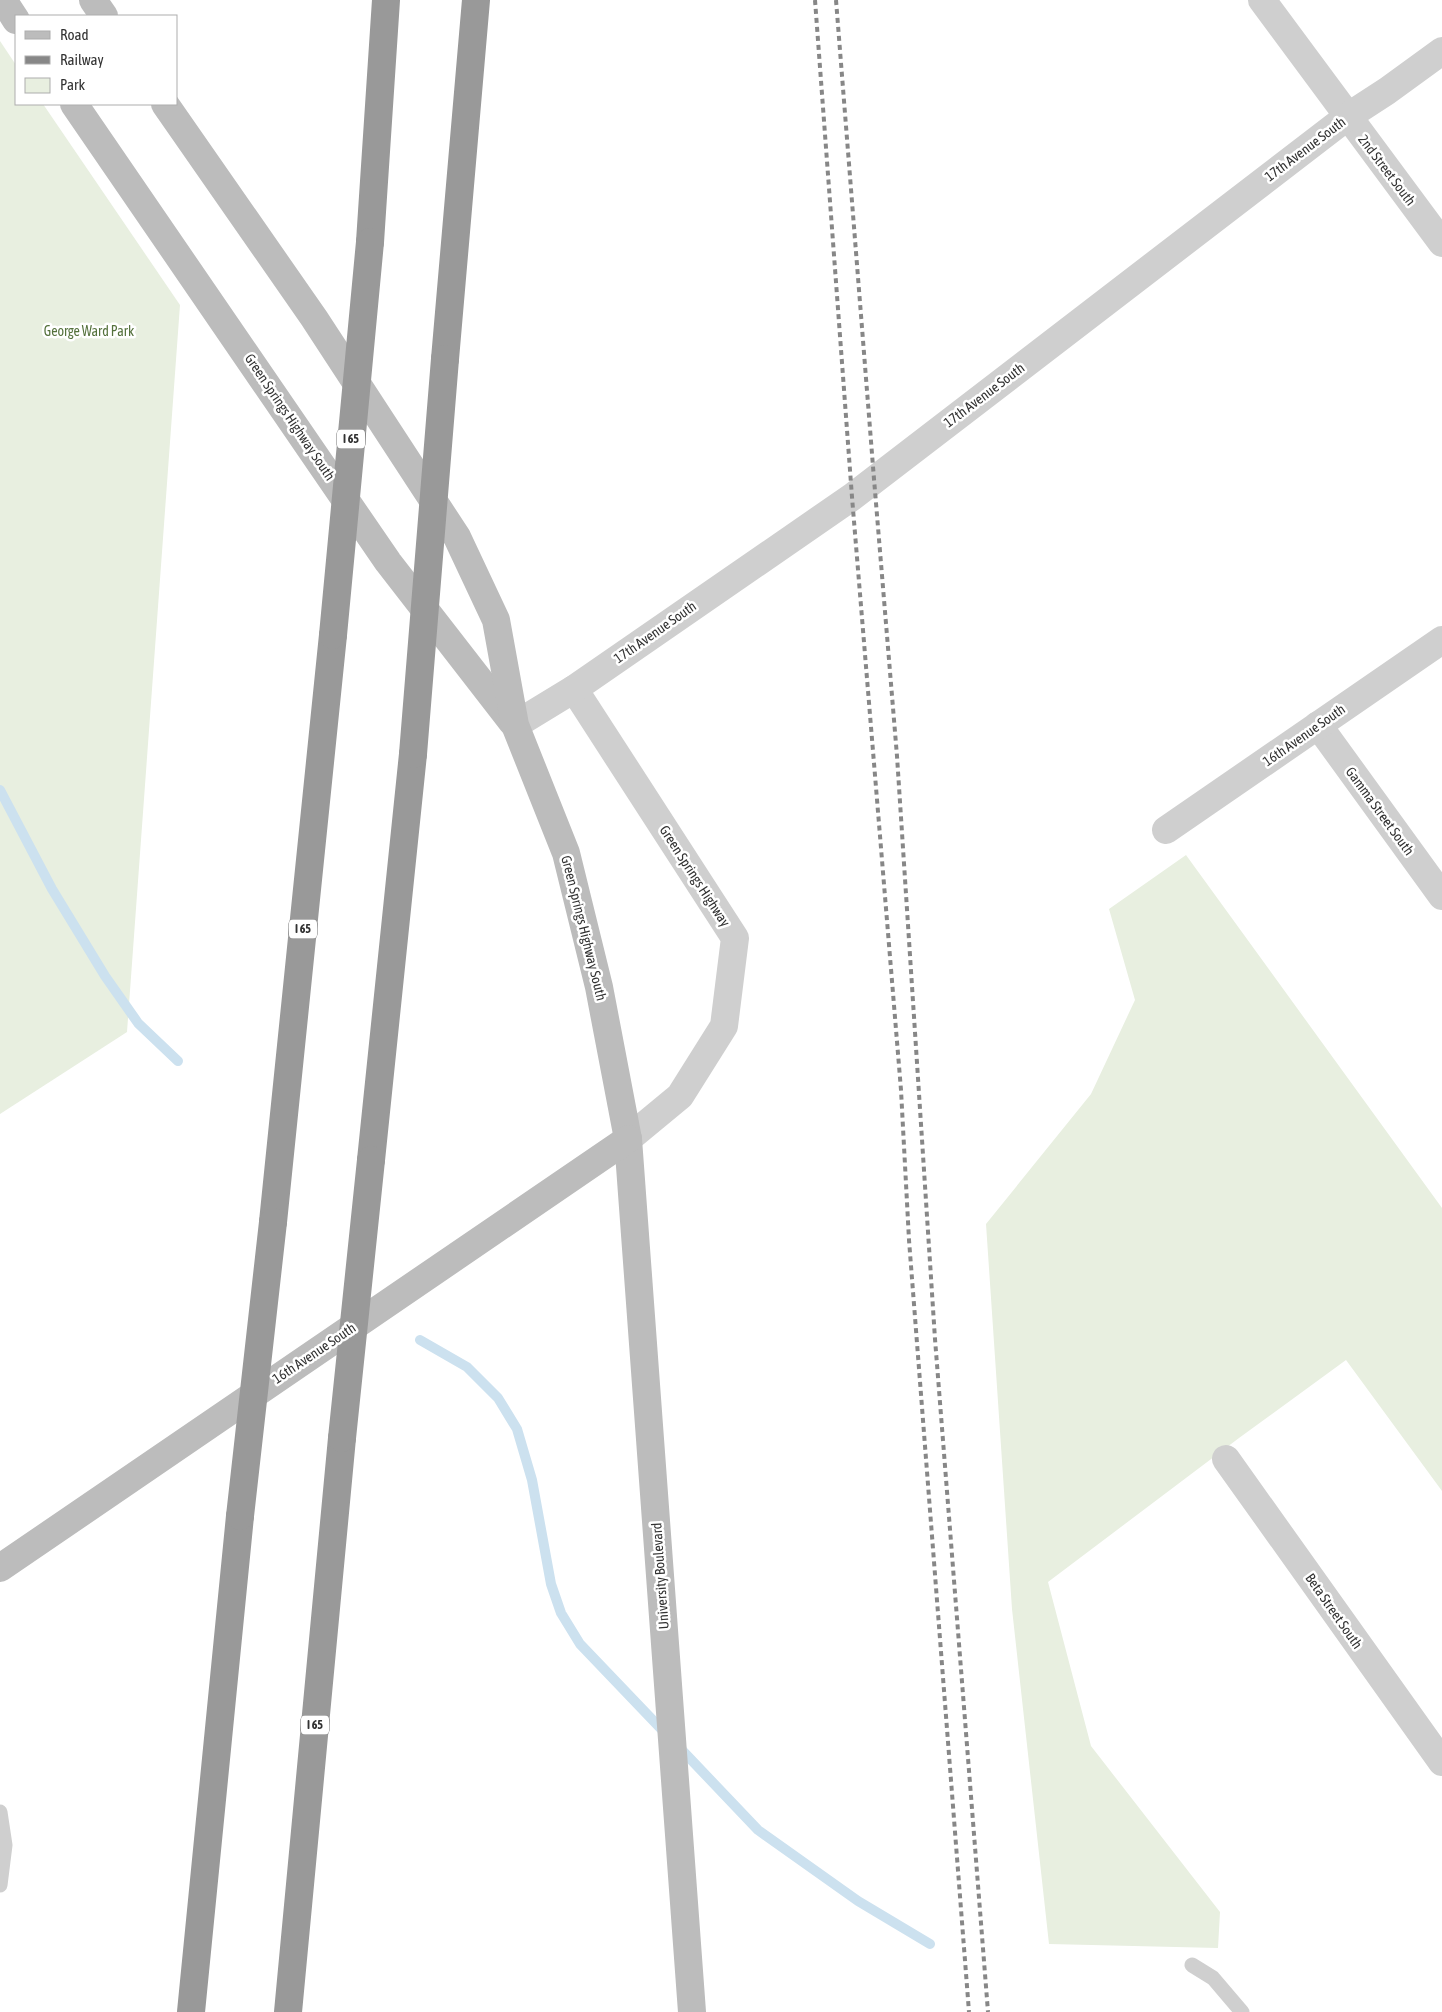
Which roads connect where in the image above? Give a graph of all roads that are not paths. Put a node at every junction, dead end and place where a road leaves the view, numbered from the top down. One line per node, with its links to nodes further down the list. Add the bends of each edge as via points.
1 (3, 0): 7 (main road)
2 (93, 0): 6 (main road)
3 (386, 0): 26 (highway, I 65, bridge, via 370,242 333,635)
4 (476, 0): 27 (highway, I 65, bridge, via 413,754 342,1438)
5 (1262, 0): 11 (street, 2nd Street South)
6 (103, 15)
7 (15, 18)
8 (1442, 50): 11 (street, 17th Avenue South)
9 (75, 105): 15 (main road, Green Springs Highway South, via 388,562)
10 (166, 105): 15 (main road, Green Springs Highway South, via 314,318 457,537 496,620)
11 (1347, 117): 12 (street, 2nd Street South); 14 (street, 17th Avenue South, via 852,496)
12 (1442, 243)
13 (1442, 640): 16 (street, 16th Avenue South)
14 (574, 689): 15 (street, 17th Avenue South); 19 (street, Green Springs Highway, via 735,938 724,1026 680,1096)
15 (515, 725): 19 (main road, Green Springs Highway South, via 566,853 599,987)
16 (1318, 725): 17 (street, 16th Avenue South); 18 (street, Gamma Street South)
17 (1166, 830)
18 (1442, 896)
19 (628, 1139): 21 (main road, 16th Avenue South); 28 (main road, University Boulevard)
20 (1226, 1459): 22 (street, Beta Street South)
21 (0, 1568)
22 (1442, 1762)
23 (0, 1812): 24 (lane, via 5,1845)
24 (0, 1885)
25 (1192, 1965): 29 (lane, via 1213,1978)
26 (191, 2012)
27 (288, 2012)
28 (692, 2012)
29 (1242, 2012)

